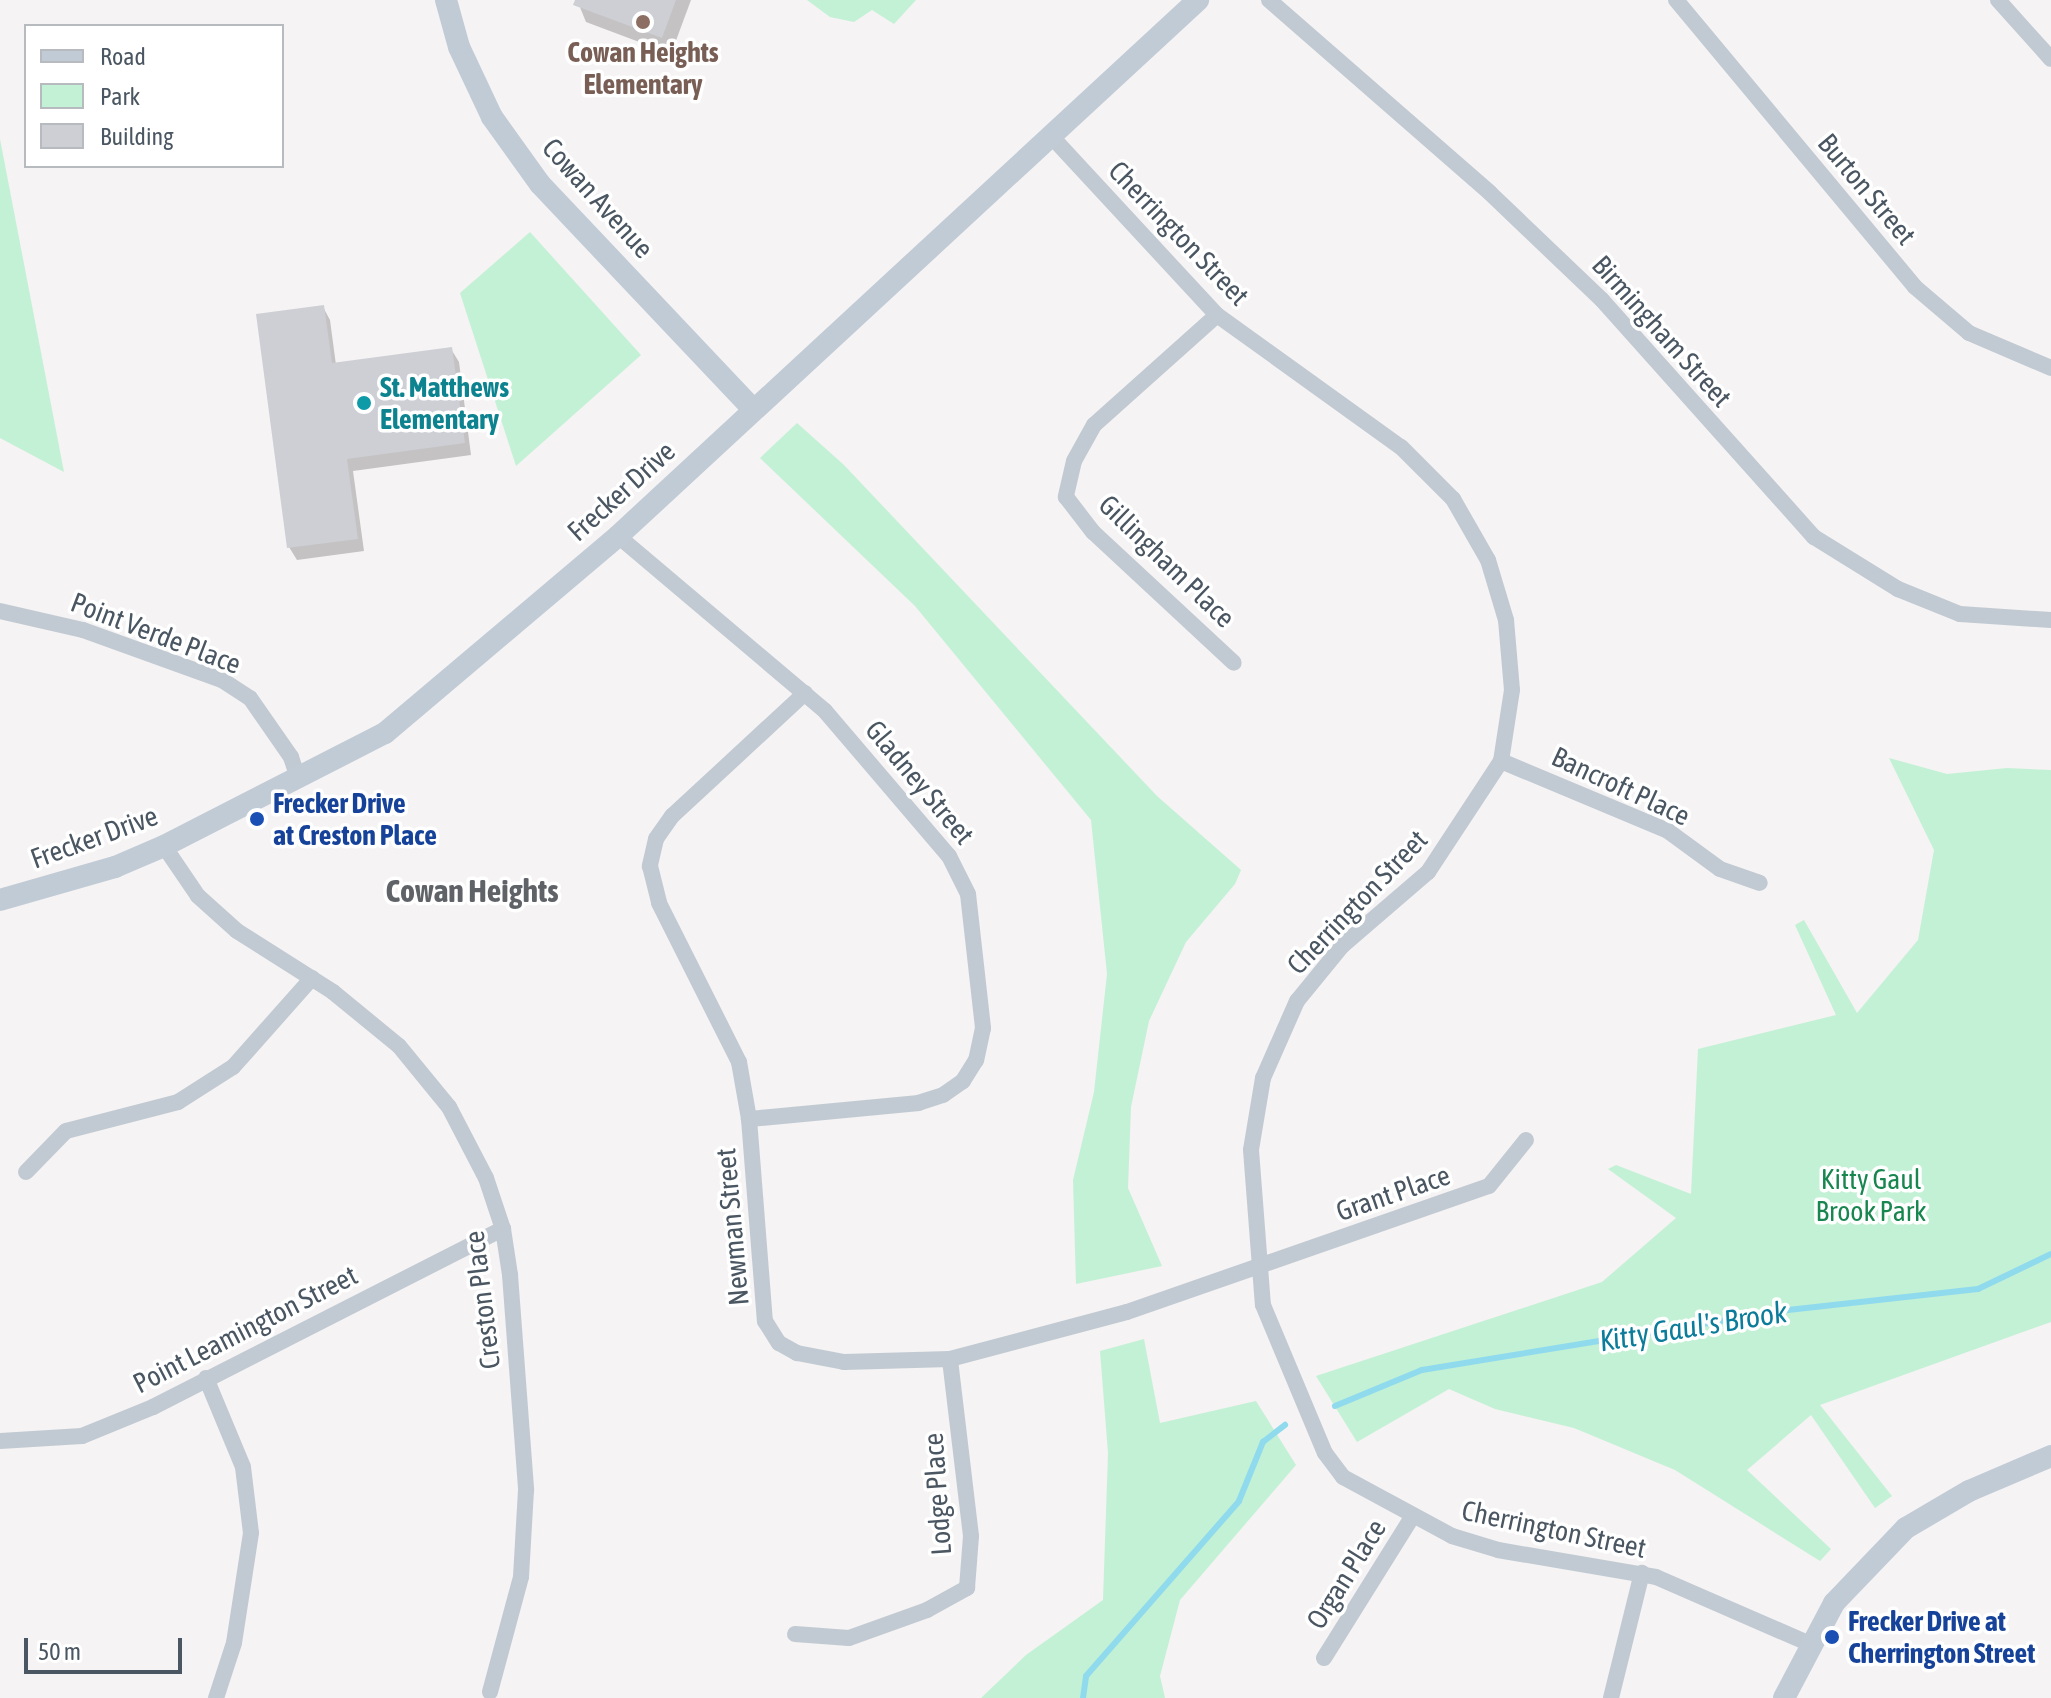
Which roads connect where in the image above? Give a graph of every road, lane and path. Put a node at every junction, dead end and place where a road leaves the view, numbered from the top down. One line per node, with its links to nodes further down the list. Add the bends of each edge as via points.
1 (446, 0): 10 (street, Cowan Avenue, via 459,47 492,117 540,184)
2 (1198, 0): 7 (street, Frecker Drive)
3 (1269, 0): 13 (street, Birmingham Street, via 1490,193 1602,300 1814,537 1898,589 1960,614)
4 (1676, 0): 9 (street, Burton Street, via 1915,287 1969,333)
5 (1998, 0): 6 (street)
6 (2051, 59)
7 (1052, 137): 8 (street, Cherrington Street); 10 (street, Frecker Drive, via 776,391)
8 (1217, 315): 14 (street, Gillingham Place, via 1094,425 1074,461 1066,497 1093,532); 16 (street, Cherrington Street, via 1401,447 1453,499 1488,560 1506,620 1512,690)
9 (2051, 368)
10 (751, 407): 11 (street, Frecker Drive)
11 (618, 536): 15 (street, Gladney Street); 17 (street, Frecker Drive, via 385,733)
12 (0, 611): 17 (street, Point Verde Place, via 83,630 222,680 250,698 291,757)
13 (2051, 620)
14 (1234, 663)
15 (805, 693): 22 (street, Newman Street, via 672,816 656,839 650,866 659,903 736,1052); 22 (street, Gladney Street, via 879,771 958,869 971,908 982,1038 970,1071 931,1100)
16 (1501, 761): 19 (street, Bancroft Place, via 1668,831 1720,869); 26 (street, Cherrington Street, via 1428,872 1342,946 1297,1001 1278,1039 1263,1078 1251,1150)
17 (297, 776): 18 (street, Frecker Drive)
18 (164, 846): 20 (street, Frecker Drive, via 115,867); 21 (street, Creston Place, via 198,896 237,931)
19 (1760, 883)
20 (0, 900)
21 (312, 978): 24 (street, via 233,1067 178,1102 66,1131); 25 (street, Creston Place, via 399,1046 449,1107 486,1178)
22 (749, 1119): 27 (street, Newman Street, via 765,1321 779,1343 797,1353 844,1362)
23 (1526, 1140): 26 (street, Grant Place, via 1489,1186)
24 (26, 1172)
25 (503, 1229): 28 (street, Point Leamington Street); 36 (street, Creston Place, via 526,1490 521,1577)
26 (1258, 1268): 27 (street, Newman Street, via 1127,1312); 31 (street, Cherrington Street, via 1263,1305 1325,1453 1343,1477)
27 (950, 1359): 33 (street, Lodge Place, via 971,1536 967,1588 927,1610 849,1638)
28 (206, 1378): 29 (street, Point Leamington Street, via 82,1436); 37 (street, via 243,1467 251,1533 234,1643)
29 (0, 1441)
30 (2051, 1456): 34 (street, via 1969,1491 1906,1528 1834,1603)
31 (1412, 1517): 32 (street, Cherrington Street, via 1483,1547); 35 (street, Organ Place)
32 (1642, 1573): 34 (street, Cherrington Street); 38 (street)
33 (795, 1634)
34 (1810, 1644): 39 (street)
35 (1324, 1658)
36 (490, 1692)
37 (216, 1698)
38 (1611, 1698)
39 (1784, 1698)

